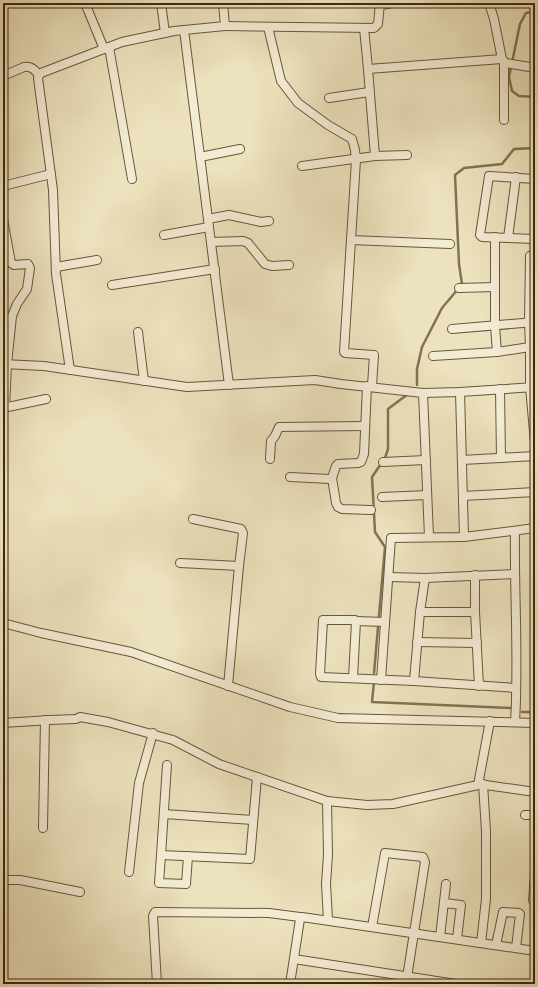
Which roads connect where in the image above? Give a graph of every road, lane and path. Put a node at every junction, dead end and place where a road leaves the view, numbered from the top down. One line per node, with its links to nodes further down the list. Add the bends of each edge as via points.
1 (85, 3): 12 (street)
2 (161, 3): 11 (street)
3 (223, 3): 7 (street)
4 (392, 3): 6 (street)
5 (489, 3): 13 (street)
6 (380, 4): 9 (street, via 377,27)
7 (225, 26): 8 (street); 10 (street)
8 (268, 27): 9 (street); 25 (street, via 281,81 298,103 352,139)
9 (364, 28): 15 (street)
10 (184, 30): 11 (street); 24 (street)
11 (165, 33): 12 (street)
12 (106, 48): 16 (street, via 41,72); 29 (street)
13 (506, 62): 14 (street); 15 (street); 20 (street)
14 (535, 68)
15 (368, 69): 18 (street)
16 (39, 75): 17 (street, via 34,68 27,66); 27 (street, via 40,101)
17 (3, 76)
18 (369, 92): 19 (street); 23 (street)
19 (329, 98)
20 (504, 120)
21 (240, 149): 24 (street)
22 (407, 155): 23 (street)
23 (376, 156): 25 (street)
24 (200, 157): 34 (street)
25 (356, 160): 26 (street); 39 (street)
26 (302, 166)
27 (51, 174): 31 (street); 45 (street)
28 (516, 177): 30 (street); 36 (street, via 491,175 488,178 480,235); 37 (street)
29 (132, 178)
30 (535, 179)
31 (3, 186)
32 (3, 219): 57 (street, via 11,263 28,264 30,268 27,289 12,316)
33 (269, 221): 34 (street, via 260,222 229,215)
34 (209, 223): 35 (street); 40 (street)
35 (164, 235)
36 (495, 237): 37 (street); 48 (street)
37 (508, 238): 38 (street)
38 (535, 239)
39 (351, 240): 41 (street); 61 (street, via 344,352 374,355)
40 (211, 242): 44 (street, via 242,241 248,243 265,264); 46 (street)
41 (450, 244)
42 (530, 256): 50 (street)
43 (97, 260): 45 (street)
44 (289, 265)
45 (56, 267): 58 (street)
46 (215, 269): 47 (street); 60 (street)
47 (112, 285)
48 (495, 287): 49 (street); 51 (street)
49 (460, 288)
50 (532, 322): 51 (street); 54 (street)
51 (495, 326): 52 (street); 55 (street)
52 (452, 329)
53 (138, 332): 59 (street)
54 (530, 347): 55 (street); 62 (street)
55 (497, 352): 56 (street)
56 (433, 356)
57 (5, 364): 58 (street); 67 (street)
58 (70, 370): 59 (street)
59 (144, 381): 60 (street, via 187,387)
60 (229, 384): 61 (street, via 315,380)
61 (369, 386): 64 (street); 68 (street)
62 (533, 387): 63 (street); 69 (street)
63 (500, 389): 65 (street); 71 (street)
64 (423, 392): 65 (street); 73 (street)
65 (460, 392): 74 (street)
66 (46, 399): 67 (street)
67 (4, 408)
68 (365, 426): 72 (street, via 279,427 271,441); 77 (street, via 364,454 361,462 338,464)
69 (535, 443)
70 (535, 456): 71 (street)
71 (500, 458): 74 (street)
72 (270, 459)
73 (426, 460): 75 (street); 79 (street)
74 (462, 460): 80 (street)
75 (383, 462)
76 (290, 477): 77 (street)
77 (332, 478): 82 (street, via 338,506 342,509)
78 (535, 492): 80 (street)
79 (427, 495): 81 (street); 86 (street)
80 (463, 496): 87 (street)
81 (382, 498)
82 (371, 510)
83 (193, 519): 89 (street, via 241,529 244,533)
84 (535, 528): 85 (street)
85 (515, 531): 87 (street); 91 (street)
86 (429, 537): 87 (street); 92 (street, via 391,538)
87 (464, 537)
88 (180, 563): 89 (street)
89 (239, 566): 104 (street)
90 (475, 574): 91 (street); 93 (street); 95 (street)
91 (514, 574): 106 (street)
92 (389, 577): 93 (street); 97 (street)
93 (425, 578): 94 (street)
94 (420, 612): 95 (street); 99 (street)
95 (475, 612): 100 (street)
96 (356, 621): 97 (street); 101 (street); 101 (street, via 322,622 321,677)
97 (381, 622): 102 (street)
98 (3, 623): 104 (street, via 131,652)
99 (418, 642): 100 (street); 103 (street)
100 (477, 643): 105 (street)
101 (353, 678): 102 (street)
102 (381, 680): 103 (street)
103 (414, 681): 105 (street)
104 (228, 686): 108 (street, via 290,708 338,718)
105 (479, 686): 106 (street)
106 (516, 688): 109 (street)
107 (45, 720): 111 (street); 112 (street, via 85,717); 122 (street)
108 (490, 721): 109 (street); 115 (street)
109 (515, 722): 110 (street)
110 (535, 722)
111 (3, 723)
112 (153, 733): 114 (street, via 173,740 219,764); 125 (street, via 139,783)
113 (167, 765): 118 (street)
114 (257, 778): 117 (street); 121 (street)
115 (481, 784): 116 (street); 117 (street, via 393,804 367,805); 138 (street, via 486,831 486,899)
116 (535, 792)
117 (327, 801): 133 (street)
118 (164, 814): 121 (street); 123 (street)
119 (525, 815): 120 (street)
120 (535, 815)
121 (253, 820): 124 (street, via 250,859)
122 (43, 828)
123 (161, 854): 124 (street); 124 (street, via 159,883 186,884)
124 (188, 856)
125 (129, 872)
126 (535, 876): 131 (street)
127 (3, 880): 129 (street, via 20,880)
128 (446, 884): 130 (street)
129 (80, 892)
130 (444, 903): 136 (street); 137 (street, via 461,905)
131 (535, 903)
132 (300, 917): 133 (street); 142 (street); 144 (street, via 269,913 155,912 153,916)
133 (328, 920): 134 (street)
134 (372, 927): 135 (street); 135 (street, via 385,853 423,857 425,862)
135 (414, 933): 136 (street); 143 (street)
136 (440, 937): 137 (street)
137 (457, 939): 138 (street)
138 (481, 943): 139 (street)
139 (496, 945): 140 (street); 140 (street, via 503,912 519,913)
140 (516, 948): 141 (street)
141 (535, 950)
142 (294, 958): 143 (street); 145 (street)
143 (407, 980): 146 (street)
144 (157, 984)
145 (290, 984)
146 (456, 984)

